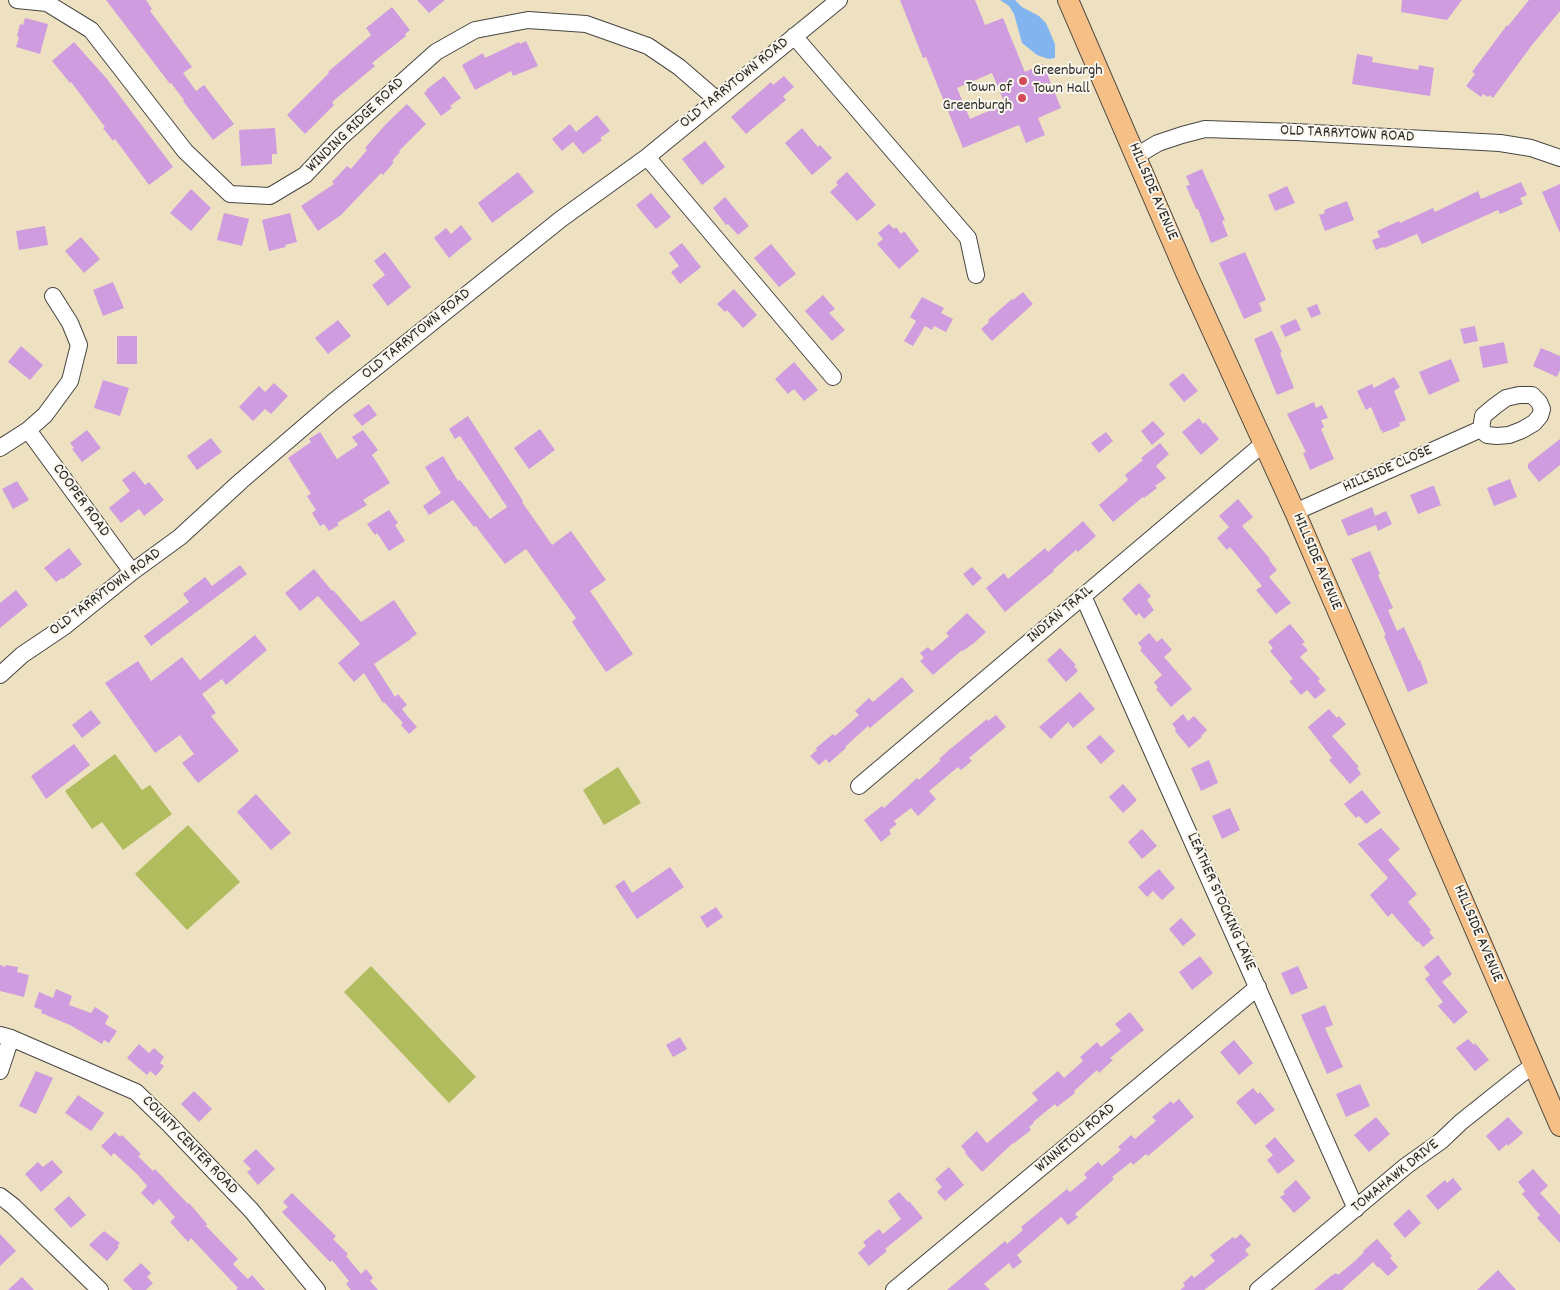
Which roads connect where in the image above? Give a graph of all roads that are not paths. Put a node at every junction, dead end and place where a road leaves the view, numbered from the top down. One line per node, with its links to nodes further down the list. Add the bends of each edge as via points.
1 (17, 0): 5 (street, WINDING RIDGE ROAD, via 47,3 91,30 185,151 230,194 270,196 298,180 436,52 475,30 528,20 586,24 648,46 679,67)
2 (839, 0): 4 (street, OLD TARRYTOWN ROAD)
3 (1068, 0): 6 (main road, HILLSIDE AVENUE)
4 (794, 36): 5 (street, OLD TARRYTOWN ROAD); 9 (street, via 968,238)
5 (716, 100): 7 (street, OLD TARRYTOWN ROAD)
6 (1136, 156): 8 (street, OLD TARRYTOWN ROAD, via 1158,143 1205,129 1500,143 1531,148); 14 (main road, HILLSIDE AVENUE)
7 (647, 157): 11 (street); 17 (street, OLD TARRYTOWN ROAD, via 561,219 411,338 241,481 180,537)
8 (1560, 158)
9 (976, 275)
10 (53, 296): 13 (street, via 70,322 79,345 70,381 45,415)
11 (833, 377)
12 (1481, 429): 16 (street, HILLSIDE CLOSE)
13 (28, 430): 15 (street); 17 (street, COOPER ROAD)
14 (1264, 443): 16 (main road, HILLSIDE AVENUE); 18 (street, INDIAN TRAIL)
15 (0, 448)
16 (1295, 512): 23 (main road, HILLSIDE AVENUE)
17 (132, 572): 19 (street, OLD TARRYTOWN ROAD)
18 (1083, 596): 20 (street, INDIAN TRAIL); 21 (street, LEATHER STOCKING LANE)
19 (0, 675)
20 (859, 786)
21 (1258, 987): 27 (street, LEATHER STOCKING LANE); 30 (street, WINNETOU ROAD)
22 (6, 1037): 24 (street); 29 (street, COUNTY CENTER ROAD, via 136,1092 251,1210)
23 (1534, 1065): 25 (main road, HILLSIDE AVENUE); 27 (street, TOMAHAWK DRIVE)
24 (0, 1072)
25 (1560, 1126)
26 (0, 1196): 28 (street)
27 (1356, 1209): 31 (street, TOMAHAWK DRIVE)
28 (100, 1290)
29 (318, 1290)
30 (894, 1290)
31 (1258, 1290)

